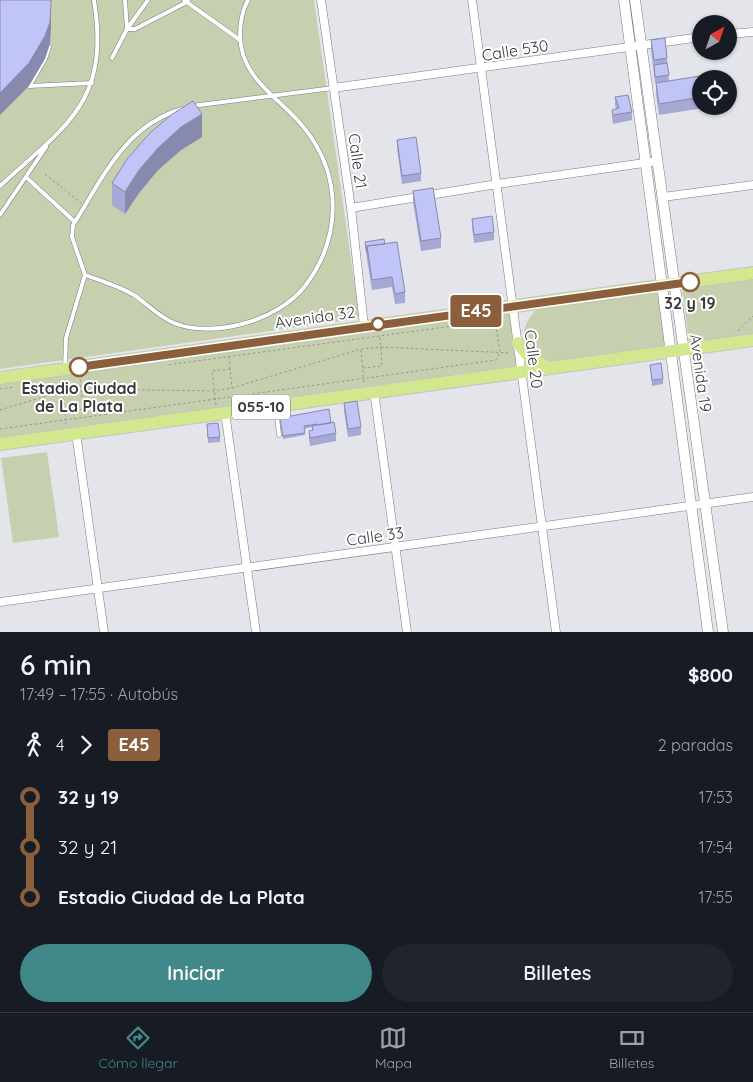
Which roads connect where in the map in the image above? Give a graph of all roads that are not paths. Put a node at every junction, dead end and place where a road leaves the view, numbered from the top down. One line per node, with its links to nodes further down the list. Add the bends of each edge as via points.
1 (94, 0): 20 (lane, via 98,24)
2 (125, 0): 10 (lane)
3 (148, 0): 10 (lane)
4 (248, 0): 14 (lane, via 240,26)
5 (321, 0): 22 (street, Calle 21)
6 (472, 0): 19 (street, Calle 20)
7 (624, 0): 17 (main road, Avenida 19)
8 (635, 0): 16 (main road, Avenida 19)
9 (187, 1): 10 (lane, via 135,29); 14 (lane)
10 (127, 29): 18 (lane)
11 (753, 32): 12 (street)
12 (738, 33)
13 (692, 38): 16 (street, Calle 530)
14 (240, 40): 24 (lane, via 246,64)
15 (50, 44): 21 (lane)
16 (641, 44): 17 (street, Calle 530); 27 (main road, Avenida 19)
17 (630, 46): 19 (street, Calle 530); 26 (main road, Avenida 19)
18 (112, 58)
19 (481, 69): 22 (street, Calle 530); 29 (street, Calle 20)
20 (92, 83): 21 (lane); 25 (lane, via 87,97)
21 (30, 86): 23 (lane)
22 (333, 88): 24 (lane); 33 (street, Calle 21)
23 (24, 91)
24 (272, 96): 35 (lane, via 200,104 156,118 126,144); 37 (lane, via 306,130 321,154 330,181 332,230 323,259 302,290 266,315 233,325 203,329 173,323 133,295)
25 (48, 144): 28 (lane); 31 (lane)
26 (646, 162): 27 (street); 29 (street); 38 (main road, Avenida 19)
27 (658, 162): 32 (main road, Avenida 19)
28 (27, 178): 34 (lane); 35 (lane)
29 (497, 184): 33 (street); 39 (street, Calle 20)
30 (753, 185): 32 (street)
31 (0, 186)
32 (663, 197): 38 (main road, Avenida 19)
33 (350, 208): 40 (street, Calle 21)
34 (0, 215)
35 (75, 222): 37 (lane, via 72,237)
36 (753, 273): 38 (highway, Avenida 32)
37 (85, 275): 45 (lane, via 66,338)
38 (668, 285): 39 (highway, Avenida 32); 43 (main road, Avenida 19)
39 (514, 306): 40 (highway, Avenida 32, via 379,330); 42 (street, Calle 20)
40 (364, 326): 45 (highway, Avenida 32, via 228,352)
41 (753, 340): 43 (highway, 055-10)
42 (518, 343): 44 (highway, via 530,358); 46 (street, Calle 20)
43 (677, 350): 44 (highway, 055-10); 56 (main road, Avenida 19); 57 (main road, Avenida 19)
44 (550, 368): 46 (highway, 055-10)
45 (65, 369): 47 (highway, Avenida 32)
46 (518, 373): 48 (highway, 055-10); 58 (street, Calle 20)
47 (0, 378)
48 (370, 392): 49 (highway, 055-10, via 326,401); 59 (street)
49 (275, 405): 50 (highway, 055-10); 51 (lane); 53 (lane)
50 (221, 413): 52 (highway, 055-10); 60 (street)
51 (284, 418)
52 (72, 434): 54 (highway, 055-10); 61 (street)
53 (279, 435)
54 (0, 444)
55 (753, 497): 56 (street, Calle 33)
56 (705, 504): 57 (street, Calle 33); 68 (main road, Avenida 19)
57 (690, 506): 58 (street, Calle 33); 67 (main road, Avenida 19)
58 (543, 527): 59 (street, Calle 33); 66 (street, Calle 20)
59 (395, 547): 60 (street, Calle 33); 65 (street)
60 (247, 568): 61 (street, Calle 33); 64 (street)
61 (98, 588): 62 (street, Calle 33); 63 (street)
62 (0, 602)
63 (104, 632)
64 (256, 632)
65 (407, 632)
66 (556, 632)
67 (708, 632)
68 (723, 632)

